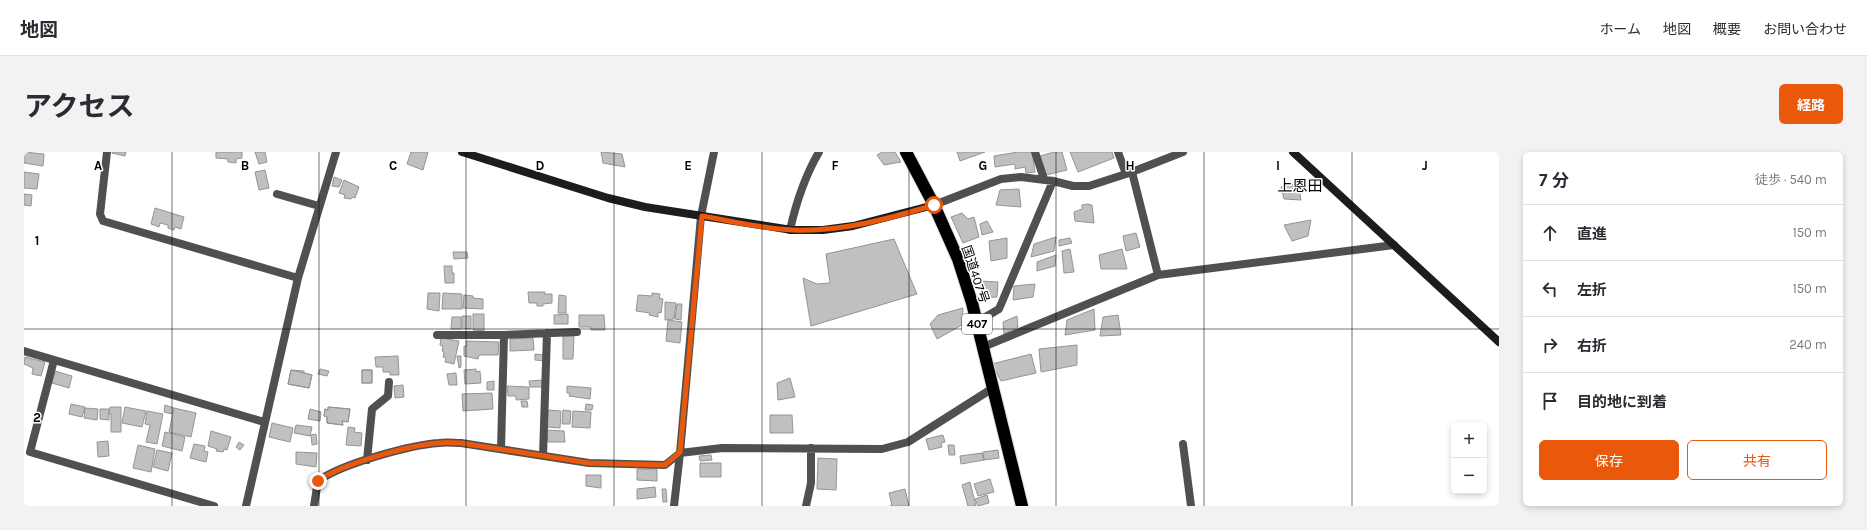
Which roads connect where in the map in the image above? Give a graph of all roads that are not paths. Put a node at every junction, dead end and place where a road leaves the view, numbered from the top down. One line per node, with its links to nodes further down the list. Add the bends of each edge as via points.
1 (107, 152): 21 (street, via 100,214 103,221)
2 (336, 152): 16 (street)
3 (462, 152): 17 (street, via 608,198)
4 (714, 152): 17 (street)
5 (819, 152): 18 (street, via 796,204)
6 (906, 152): 15 (highway, 国道407号 / 407)
7 (1035, 152): 12 (street)
8 (1118, 152): 11 (street)
9 (1183, 152): 11 (street)
10 (1293, 152): 19 (street)
11 (1129, 173): 13 (street, via 1089,186 1073,186); 20 (street)
12 (1044, 179): 13 (street); 15 (street, via 1001,179)
13 (1053, 180): 22 (street, via 999,309)
14 (277, 194): 16 (street)
15 (934, 205): 18 (street, via 853,226 823,230); 22 (highway, 国道407号 / 407, via 958,259)
16 (319, 206): 21 (street)
17 (702, 216): 18 (street); 37 (street)
18 (790, 230)
19 (1394, 245): 20 (street); 27 (street)
20 (1158, 276): 28 (street)
21 (298, 278): 33 (street)
22 (977, 322): 28 (highway, 国道407号 / 407)
23 (577, 332): 24 (street)
24 (547, 333): 26 (street); 38 (street)
25 (437, 335): 26 (street)
26 (504, 335): 36 (street)
27 (1499, 342)
28 (983, 347): 32 (highway, 国道407号 / 407)
29 (24, 351): 30 (street)
30 (54, 360): 33 (street); 40 (street, via 30,452)
31 (388, 382): 39 (street, via 388,396 372,409)
32 (993, 388): 35 (street, via 908,442 882,449); 45 (highway, 国道407号 / 407)
33 (264, 422): 41 (street)
34 (1183, 444): 46 (street)
35 (811, 448): 37 (street, via 722,448); 44 (street, via 811,484)
36 (501, 449): 38 (street); 39 (street, via 440,442)
37 (680, 452): 38 (street, via 665,465 589,463); 43 (street)
38 (543, 456)
39 (367, 460): 42 (street, via 318,481)
40 (214, 506)
41 (246, 506)
42 (314, 506)
43 (674, 506)
44 (806, 506)
45 (1022, 506)
46 (1191, 506)

